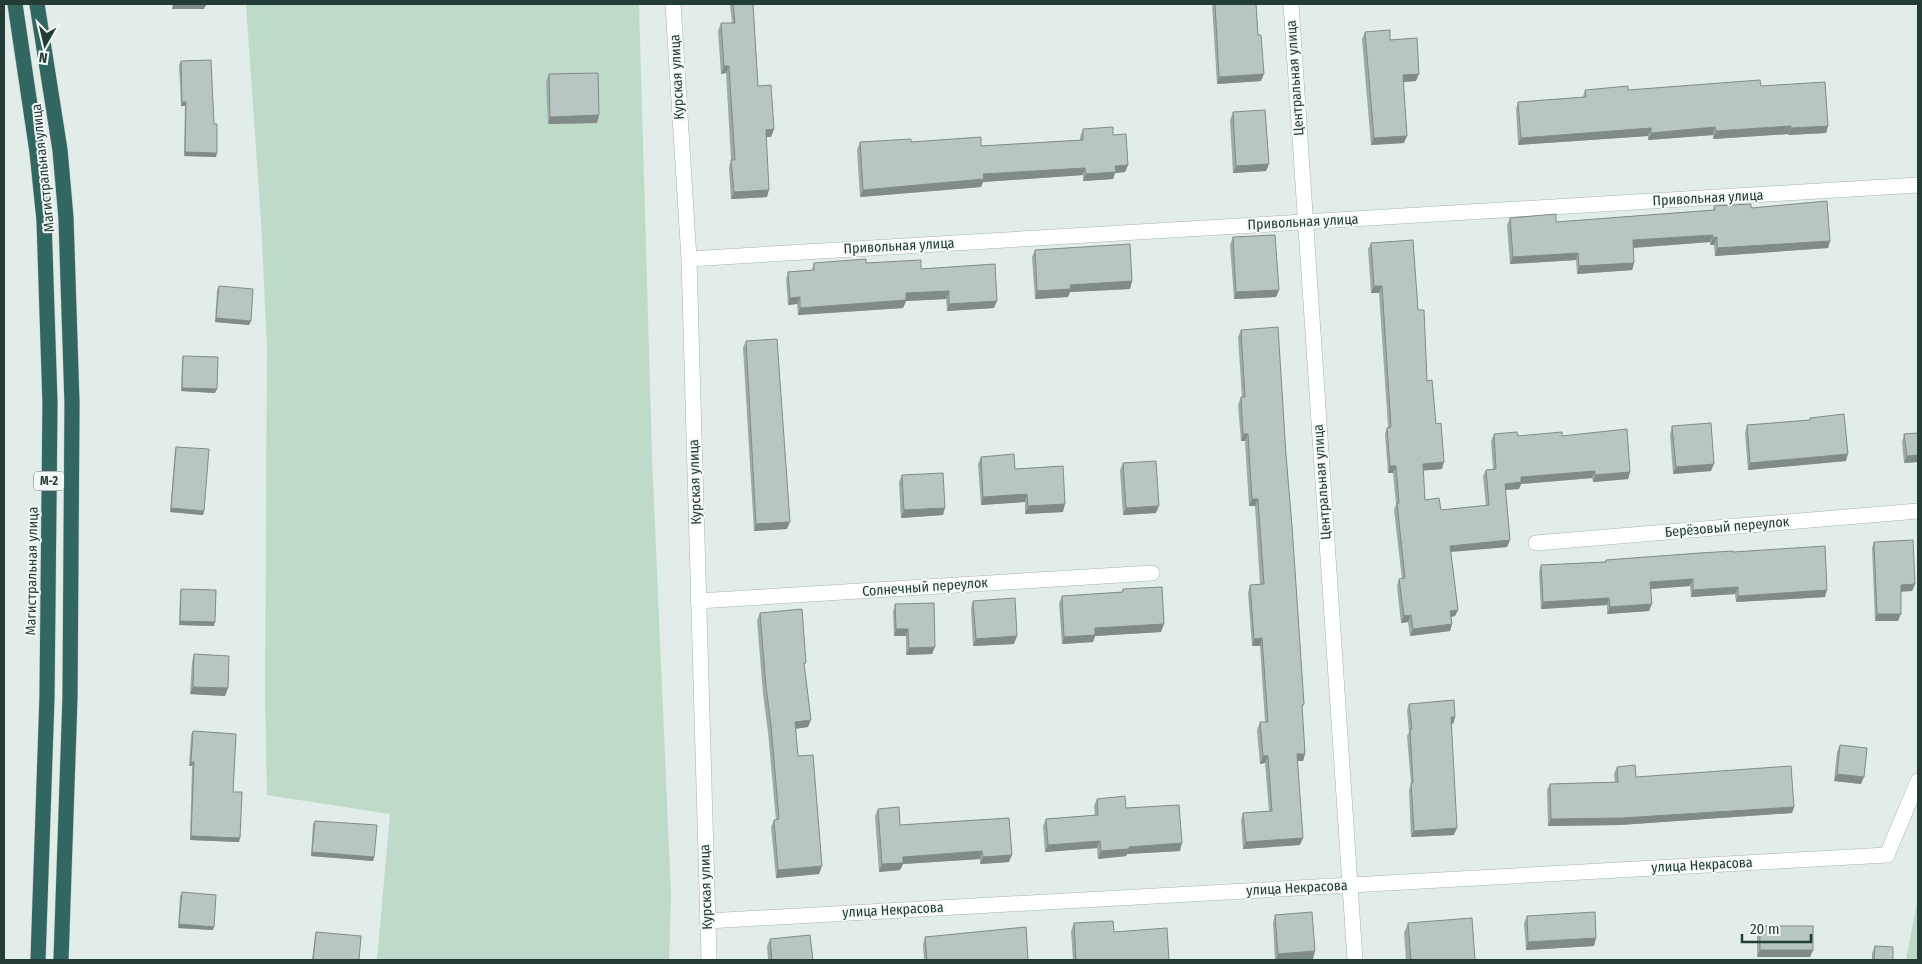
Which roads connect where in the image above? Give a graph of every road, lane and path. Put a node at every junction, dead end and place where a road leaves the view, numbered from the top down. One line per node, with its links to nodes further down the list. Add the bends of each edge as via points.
1 (15, 4): 15 (highway, Магистральная улица / М-2, via 44,220 50,403 47,696)
2 (38, 4): 16 (highway, Магистральная улица / М-2, via 60,150 66,218 72,403 70,697)
3 (673, 4): 7 (street, Курская улица)
4 (1291, 4): 6 (street, Центральная улица)
5 (1918, 185): 6 (street, Привольная улица)
6 (1304, 222): 7 (street, Привольная улица); 13 (street, Центральная улица)
7 (688, 259): 11 (street, Курская улица)
8 (1918, 511): 9 (street, Берёзовый переулок)
9 (1536, 543)
10 (1152, 573): 11 (street, Солнечный переулок)
11 (698, 601): 14 (street, Курская улица)
12 (1918, 782): 13 (street, улица Некрасова, via 1887,855)
13 (1348, 885): 14 (street, улица Некрасова); 18 (street, Центральная улица)
14 (707, 921): 17 (street, Курская улица)
15 (38, 960)
16 (61, 960)
17 (709, 960)
18 (1355, 960)

